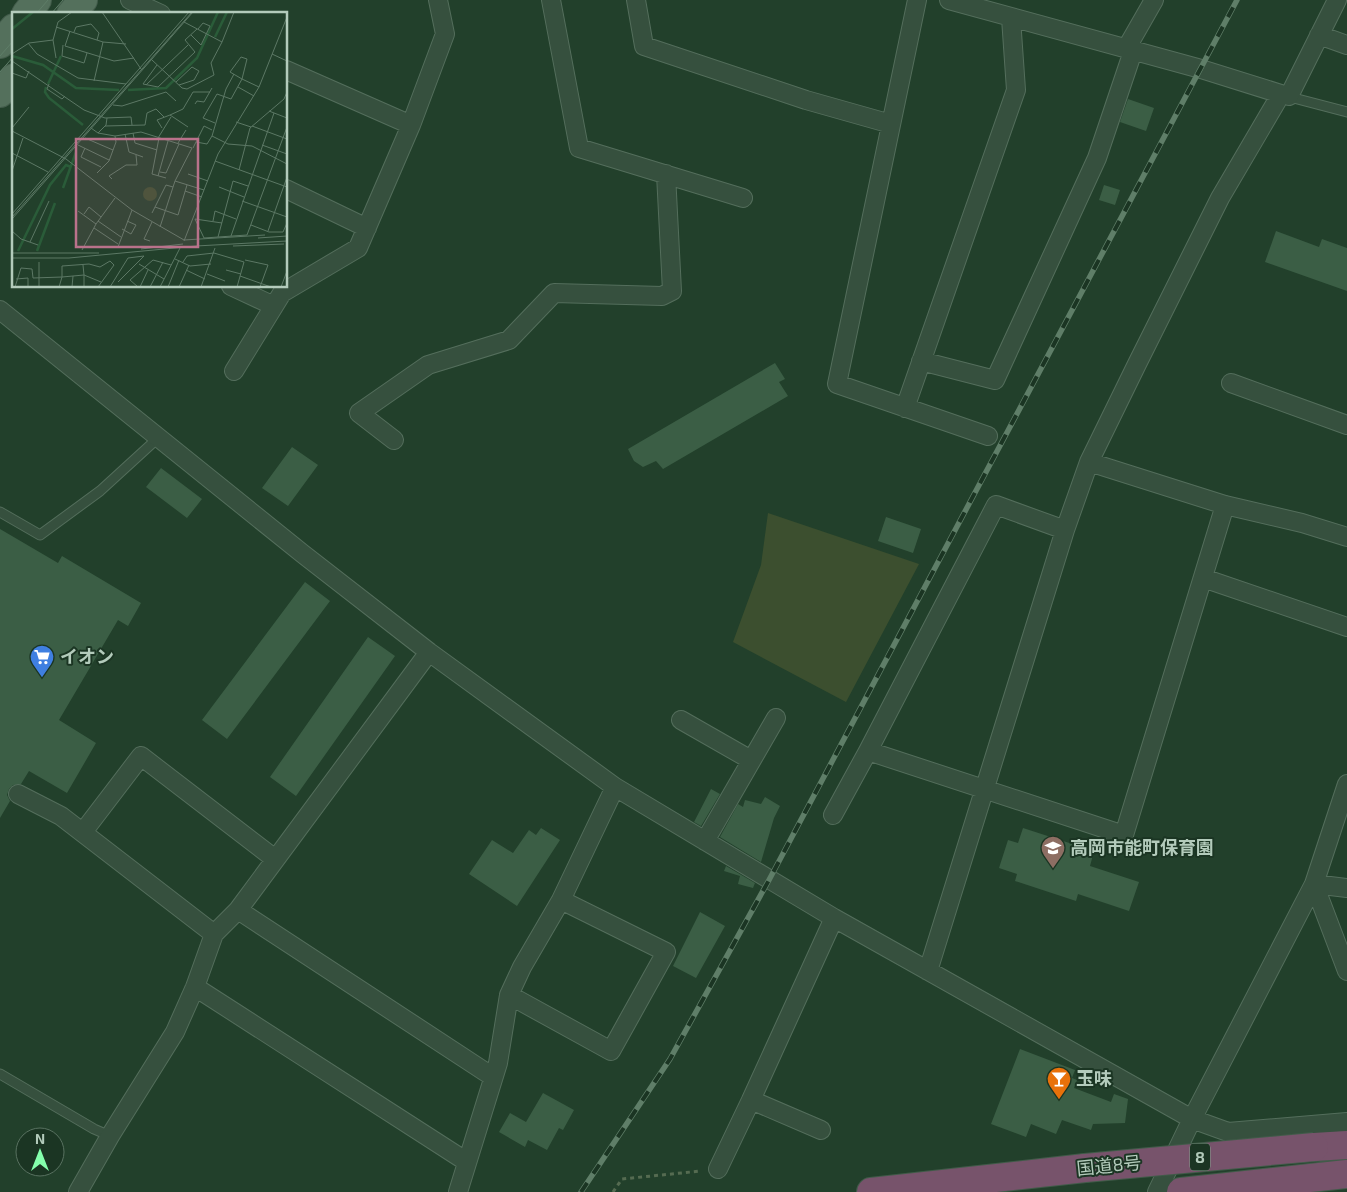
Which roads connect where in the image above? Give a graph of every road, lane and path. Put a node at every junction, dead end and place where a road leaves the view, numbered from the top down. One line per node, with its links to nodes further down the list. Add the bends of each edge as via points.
1 (37, 0): 11 (main road)
2 (83, 0): 12 (main road)
3 (130, 0): 13 (street)
4 (438, 0): 26 (street, via 445,34)
5 (551, 0): 27 (street, via 579,148)
6 (636, 0): 25 (street, via 644,46 806,100)
7 (917, 0): 25 (street)
8 (949, 0): 14 (street)
9 (1154, 0): 19 (street)
10 (1337, 0): 16 (street)
11 (28, 12)
12 (72, 12)
13 (157, 12)
14 (1011, 18): 19 (street); 34 (street, via 1016,90)
15 (12, 30): 17 (main road)
16 (1319, 35): 18 (street); 23 (street)
17 (0, 44)
18 (1347, 45)
19 (1130, 50): 23 (street); 34 (street, via 1097,158 995,380)
20 (288, 71): 26 (street)
21 (12, 80): 22 (main road)
22 (0, 93)
23 (1285, 96): 24 (lane); 42 (street, via 1220,198)
24 (1347, 112)
25 (891, 124): 37 (street, via 837,384)
26 (411, 125): 30 (street)
27 (666, 174): 29 (street); 41 (street, via 672,291 662,296 554,293 509,340 428,365 359,413)
28 (288, 190): 30 (street)
29 (743, 198)
30 (367, 228): 32 (street, via 358,248 282,293)
31 (235, 288): 32 (street)
32 (274, 306): 35 (street)
33 (0, 310): 40 (street)
34 (921, 361): 37 (street)
35 (234, 371)
36 (1231, 382): 38 (street)
37 (905, 408): 39 (street)
38 (1347, 425)
39 (988, 436)
40 (158, 438): 44 (lane, via 100,491 40,535); 49 (street)
41 (394, 440)
42 (1089, 462): 43 (street); 45 (street)
43 (1225, 505): 46 (street); 47 (street)
44 (0, 512)
45 (1065, 530): 52 (street, via 996,505); 56 (street)
46 (1347, 537)
47 (1203, 578): 48 (street); 56 (street, via 1124,835)
48 (1347, 627)
49 (429, 652): 55 (street); 61 (street)
50 (776, 718): 53 (street)
51 (681, 720): 53 (street)
52 (868, 751): 56 (street); 58 (street)
53 (751, 760): 60 (street)
54 (1347, 784): 62 (street)
55 (615, 787): 60 (street); 64 (street)
56 (984, 789): 68 (street)
57 (18, 794): 59 (street, via 61,816)
58 (833, 815)
59 (83, 832): 61 (street, via 140,756); 67 (street)
60 (705, 841): 66 (street)
61 (275, 858): 65 (street)
62 (1314, 884): 63 (street); 69 (street); 75 (street)
63 (1347, 888)
64 (561, 900): 71 (street, via 522,967); 71 (street, via 666,952 611,1051)
65 (238, 910): 67 (street); 73 (street)
66 (834, 918): 68 (street); 74 (street)
67 (214, 934): 70 (street)
68 (928, 971): 75 (street)
69 (1347, 971)
70 (195, 986): 78 (street, via 175,1032); 80 (street)
71 (510, 995): 73 (street)
72 (0, 1074): 78 (lane)
73 (493, 1077): 80 (street)
74 (751, 1100): 77 (street); 81 (street)
75 (1192, 1119): 76 (street, via 1228,1132); 87 (street)
76 (1347, 1122)
77 (821, 1130)
78 (110, 1136): 83 (street)
79 (1347, 1145): 86 (highway, 国道8号 / 8, bridge, via 1085,1168)
80 (467, 1162): 84 (street)
81 (718, 1169): 85 (path, via 622,1179)
82 (1347, 1174): 88 (highway, 8)
83 (78, 1192)
84 (458, 1192)
85 (613, 1192)
86 (871, 1192)
87 (1157, 1192)
88 (1181, 1192)

